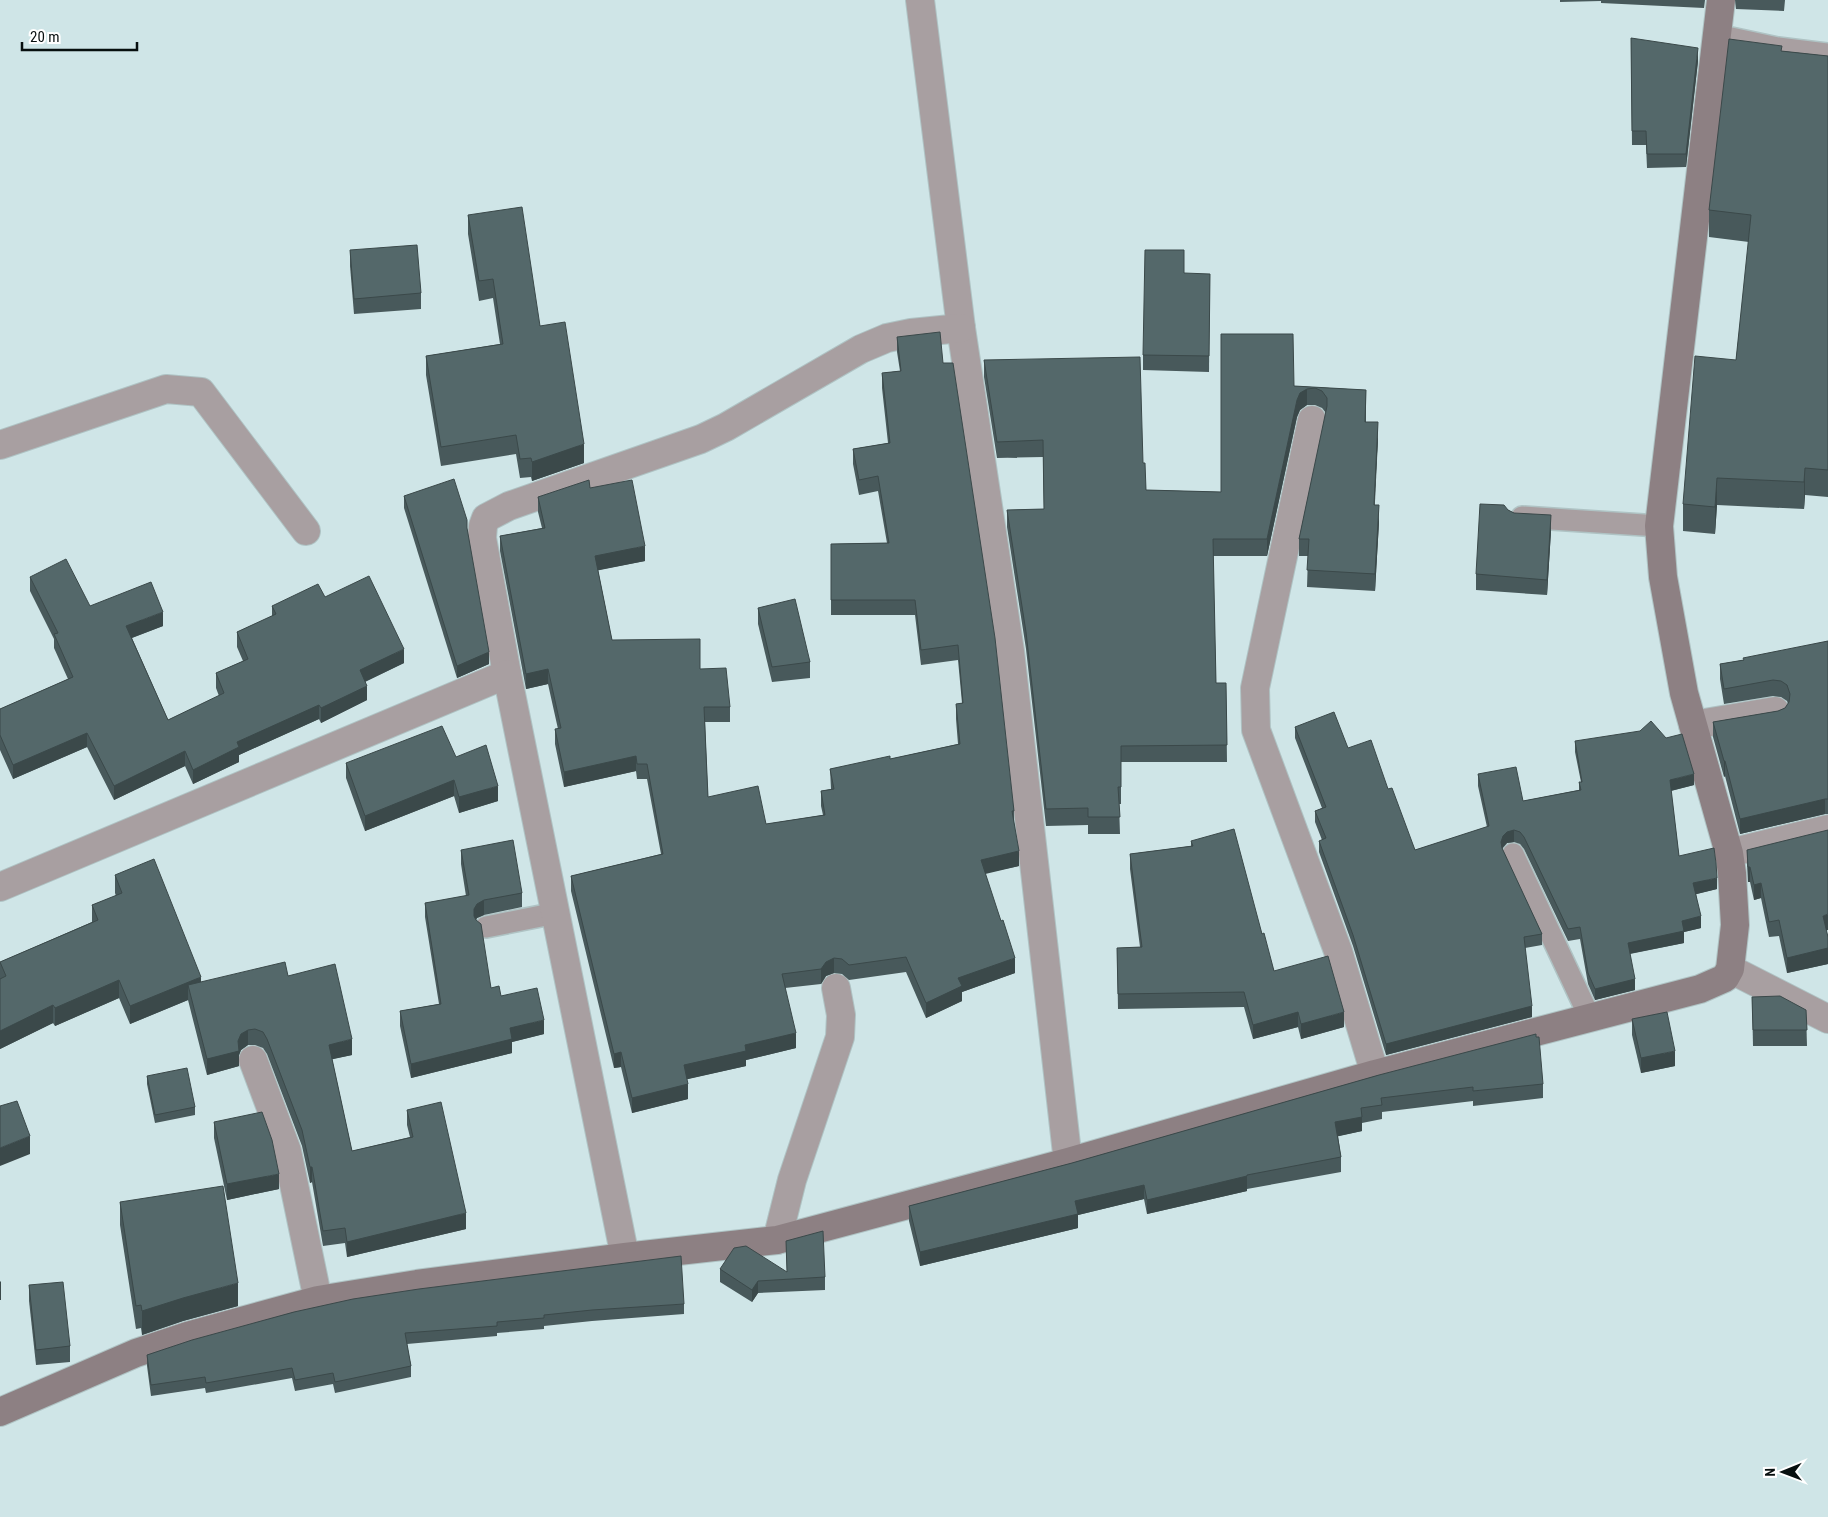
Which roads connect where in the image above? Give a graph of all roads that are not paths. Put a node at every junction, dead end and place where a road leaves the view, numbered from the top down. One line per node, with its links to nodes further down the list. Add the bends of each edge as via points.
1 (920, 0): 5 (street)
2 (1721, 0): 3 (street)
3 (1717, 35): 4 (lane, via 1778,48); 9 (street)
4 (1828, 54)
5 (962, 328): 11 (street, via 887,338 861,349 701,439 509,506 486,518 482,538); 26 (street, via 1010,651)
6 (1312, 420): 25 (street, via 1256,688 1256,730 1338,950)
7 (0, 445): 10 (street, via 166,388 201,392)
8 (1516, 516): 9 (lane)
9 (1658, 526): 13 (street, via 1665,586 1684,693)
10 (306, 531)
11 (507, 674): 17 (street); 18 (street)
12 (1775, 711): 13 (street)
13 (1693, 724): 15 (street)
14 (1828, 830): 15 (street)
15 (1729, 853): 20 (street, via 1735,924)
16 (1513, 854): 22 (lane)
17 (0, 887)
18 (556, 913): 19 (lane); 28 (street)
19 (486, 927)
20 (1730, 969): 22 (street, via 1725,978 1700,989); 23 (street)
21 (836, 988): 27 (street, via 841,1015 840,1037 792,1180)
22 (1590, 1018): 25 (street)
23 (1828, 1019)
24 (253, 1060): 29 (street, via 287,1150)
25 (1375, 1074): 26 (street)
26 (1068, 1162): 27 (street)
27 (777, 1240): 28 (street)
28 (624, 1257): 29 (street)
29 (318, 1300): 30 (street, via 136,1353)
30 (0, 1412)

